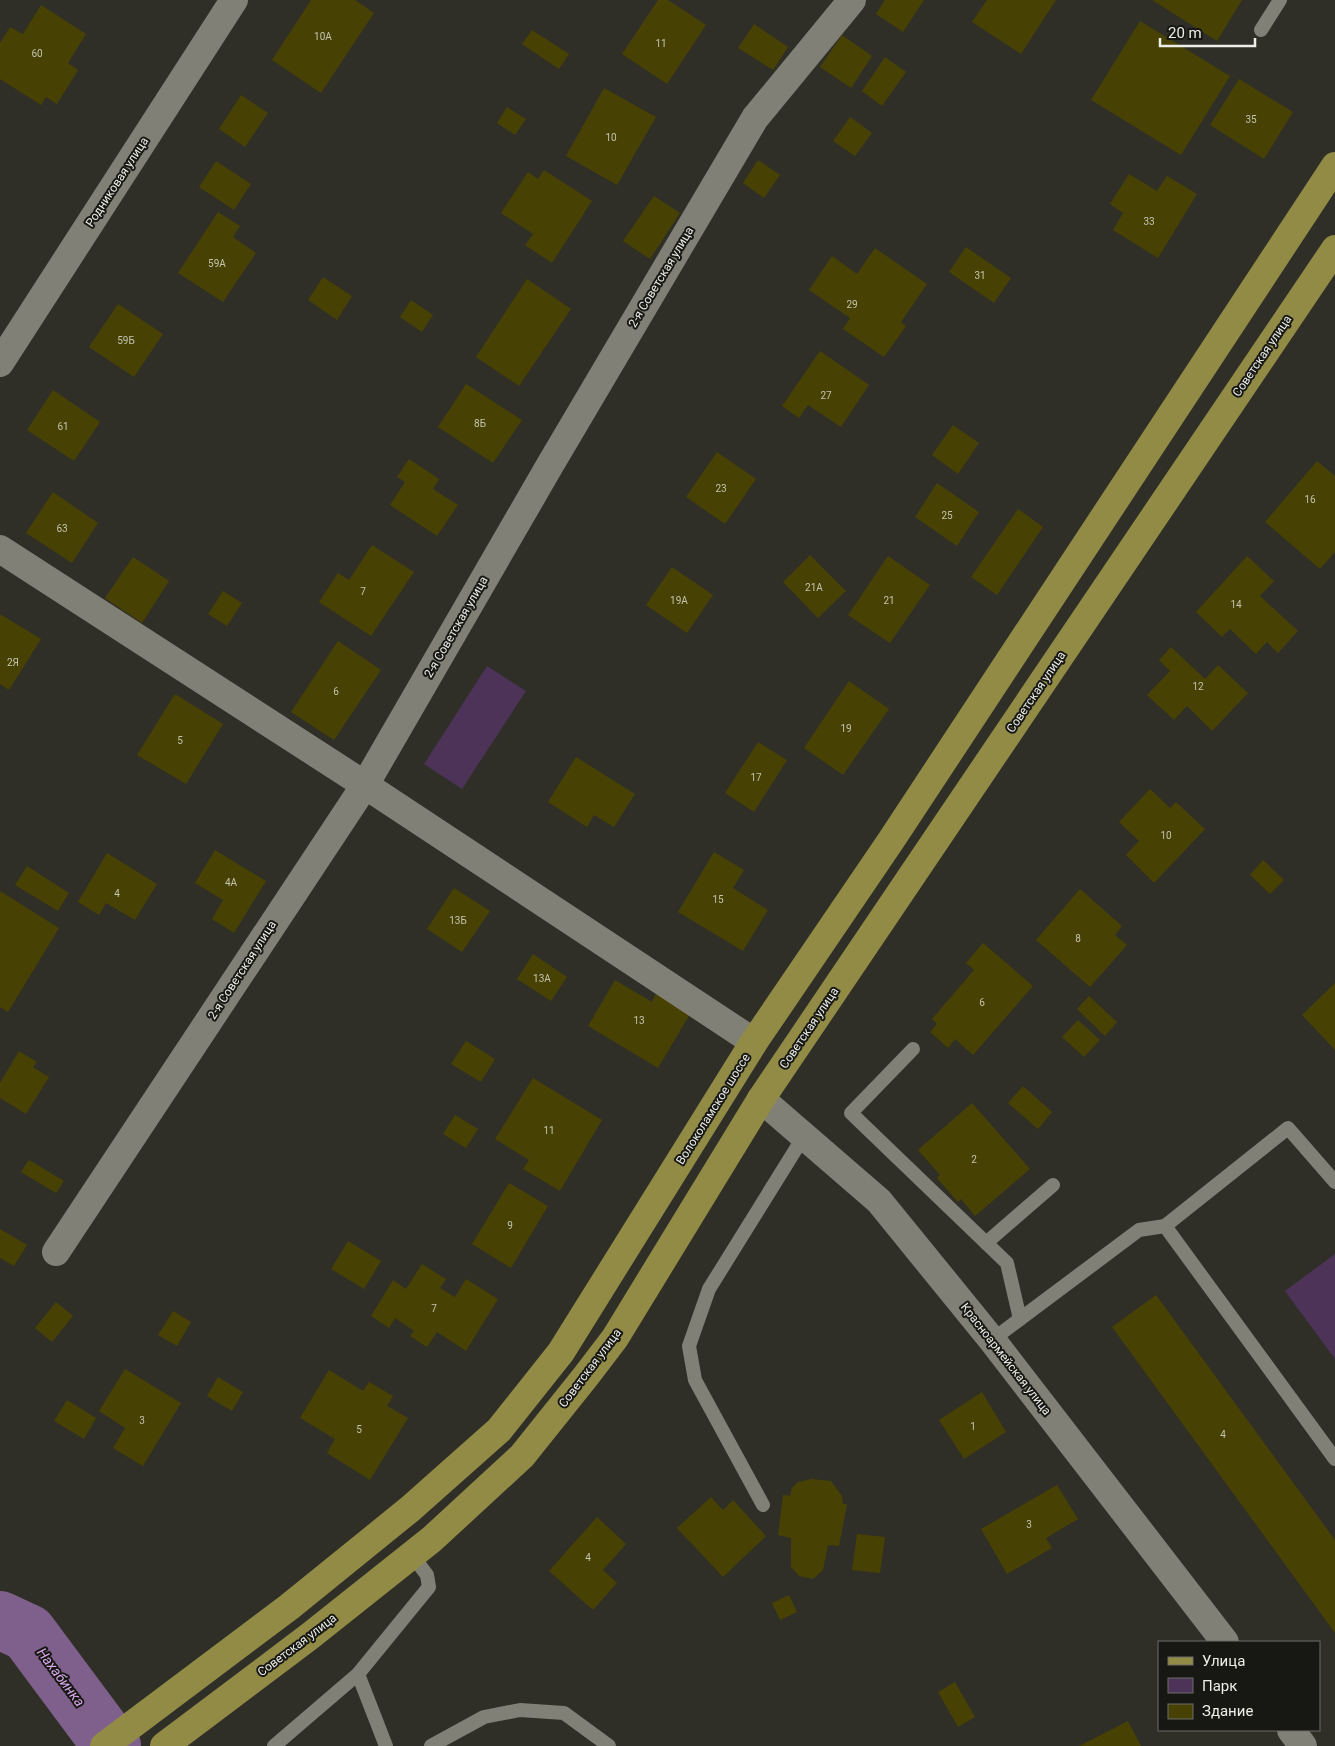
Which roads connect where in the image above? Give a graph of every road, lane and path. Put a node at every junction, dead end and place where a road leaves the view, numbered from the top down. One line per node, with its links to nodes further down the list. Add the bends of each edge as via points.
1 (234, 0): 7 (street, Родниковая улица)
2 (852, 0): 9 (street, 2-я Советская улица, via 755,118)
3 (1280, 0): 4 (lane)
4 (1261, 30)
5 (1335, 166): 10 (main road, via 892,839)
6 (1335, 249): 12 (main road, Советская улица)
7 (0, 364)
8 (0, 549): 9 (street)
9 (365, 785): 10 (street); 18 (street, 2-я Советская улица)
10 (754, 1042): 27 (main road, Волоколамское шоссе, via 561,1352 499,1430 410,1509 290,1607)
11 (913, 1049): 17 (lane, via 851,1112)
12 (762, 1099): 13 (street, Красноармейская улица); 23 (main road, Советская улица, via 615,1338 586,1376 522,1456)
13 (804, 1136): 20 (street, Красноармейская улица, via 879,1202); 22 (lane, via 709,1289 689,1346 695,1380)
14 (1335, 1182): 16 (lane, via 1288,1128)
15 (1053, 1185): 17 (lane)
16 (1165, 1226): 19 (lane, via 1139,1230); 21 (lane)
17 (986, 1243): 19 (lane, via 1007,1263)
18 (56, 1252)
19 (1020, 1319): 20 (lane)
20 (992, 1340): 24 (street, Красноармейская улица)
21 (1335, 1459)
22 (763, 1505)
23 (412, 1555): 25 (lane, via 427,1575 429,1588); 28 (main road, Советская улица)
24 (1224, 1641)
25 (358, 1674): 29 (lane); 30 (lane)
26 (1292, 1731): 33 (street)
27 (104, 1746)
28 (164, 1746)
29 (274, 1746)
30 (386, 1746)
31 (431, 1746): 32 (lane, via 484,1717 520,1710 564,1713)
32 (609, 1746)
33 (1303, 1746)

